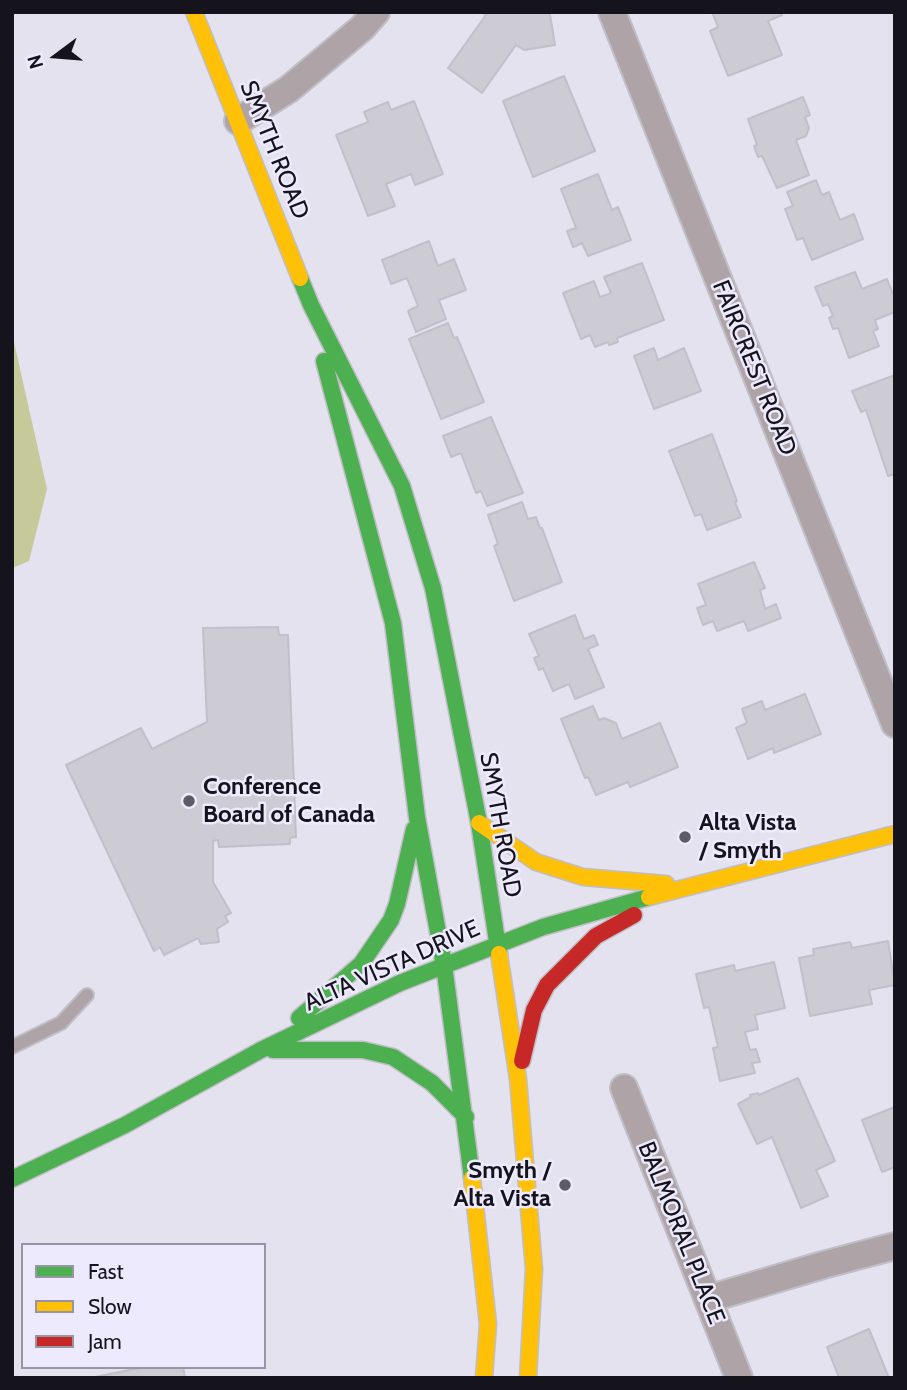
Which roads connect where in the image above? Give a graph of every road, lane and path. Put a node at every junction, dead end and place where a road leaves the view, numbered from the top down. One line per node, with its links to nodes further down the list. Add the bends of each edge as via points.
1 (194, 12): 4 (main road, SMYTH ROAD)
2 (376, 12): 4 (street, via 289,89)
3 (612, 12): 6 (street, FAIRCREST ROAD)
4 (238, 121): 5 (main road, SMYTH ROAD)
5 (311, 305): 7 (main road, SMYTH ROAD, via 393,623); 8 (main road, SMYTH ROAD, via 402,486 432,588)
6 (895, 724)
7 (417, 817): 12 (main road, SMYTH ROAD); 15 (main road, via 391,920 361,964)
8 (478, 823): 10 (main road, via 536,862 583,877); 11 (main road, SMYTH ROAD)
9 (895, 834): 10 (main road, ALTA VISTA DRIVE)
10 (687, 886): 11 (main road, ALTA VISTA DRIVE); 16 (main road, via 596,936 547,985 534,1010)
11 (497, 945): 12 (main road, ALTA VISTA DRIVE); 16 (main road, SMYTH ROAD)
12 (444, 965): 15 (main road, ALTA VISTA DRIVE); 18 (main road, SMYTH ROAD)
13 (87, 995): 14 (lane, via 61,1023)
14 (12, 1047)
15 (261, 1051): 18 (main road, via 363,1050 393,1057 432,1083); 19 (main road, ALTA VISTA DRIVE, via 125,1125)
16 (518, 1080): 23 (main road, SMYTH ROAD, via 534,1269)
17 (624, 1088): 21 (street, BALMORAL PLACE)
18 (466, 1117): 22 (main road, SMYTH ROAD, via 488,1324)
19 (12, 1179)
20 (895, 1246): 21 (street)
21 (708, 1299): 24 (street, BALMORAL PLACE)
22 (484, 1378)
23 (528, 1378)
24 (739, 1378)

